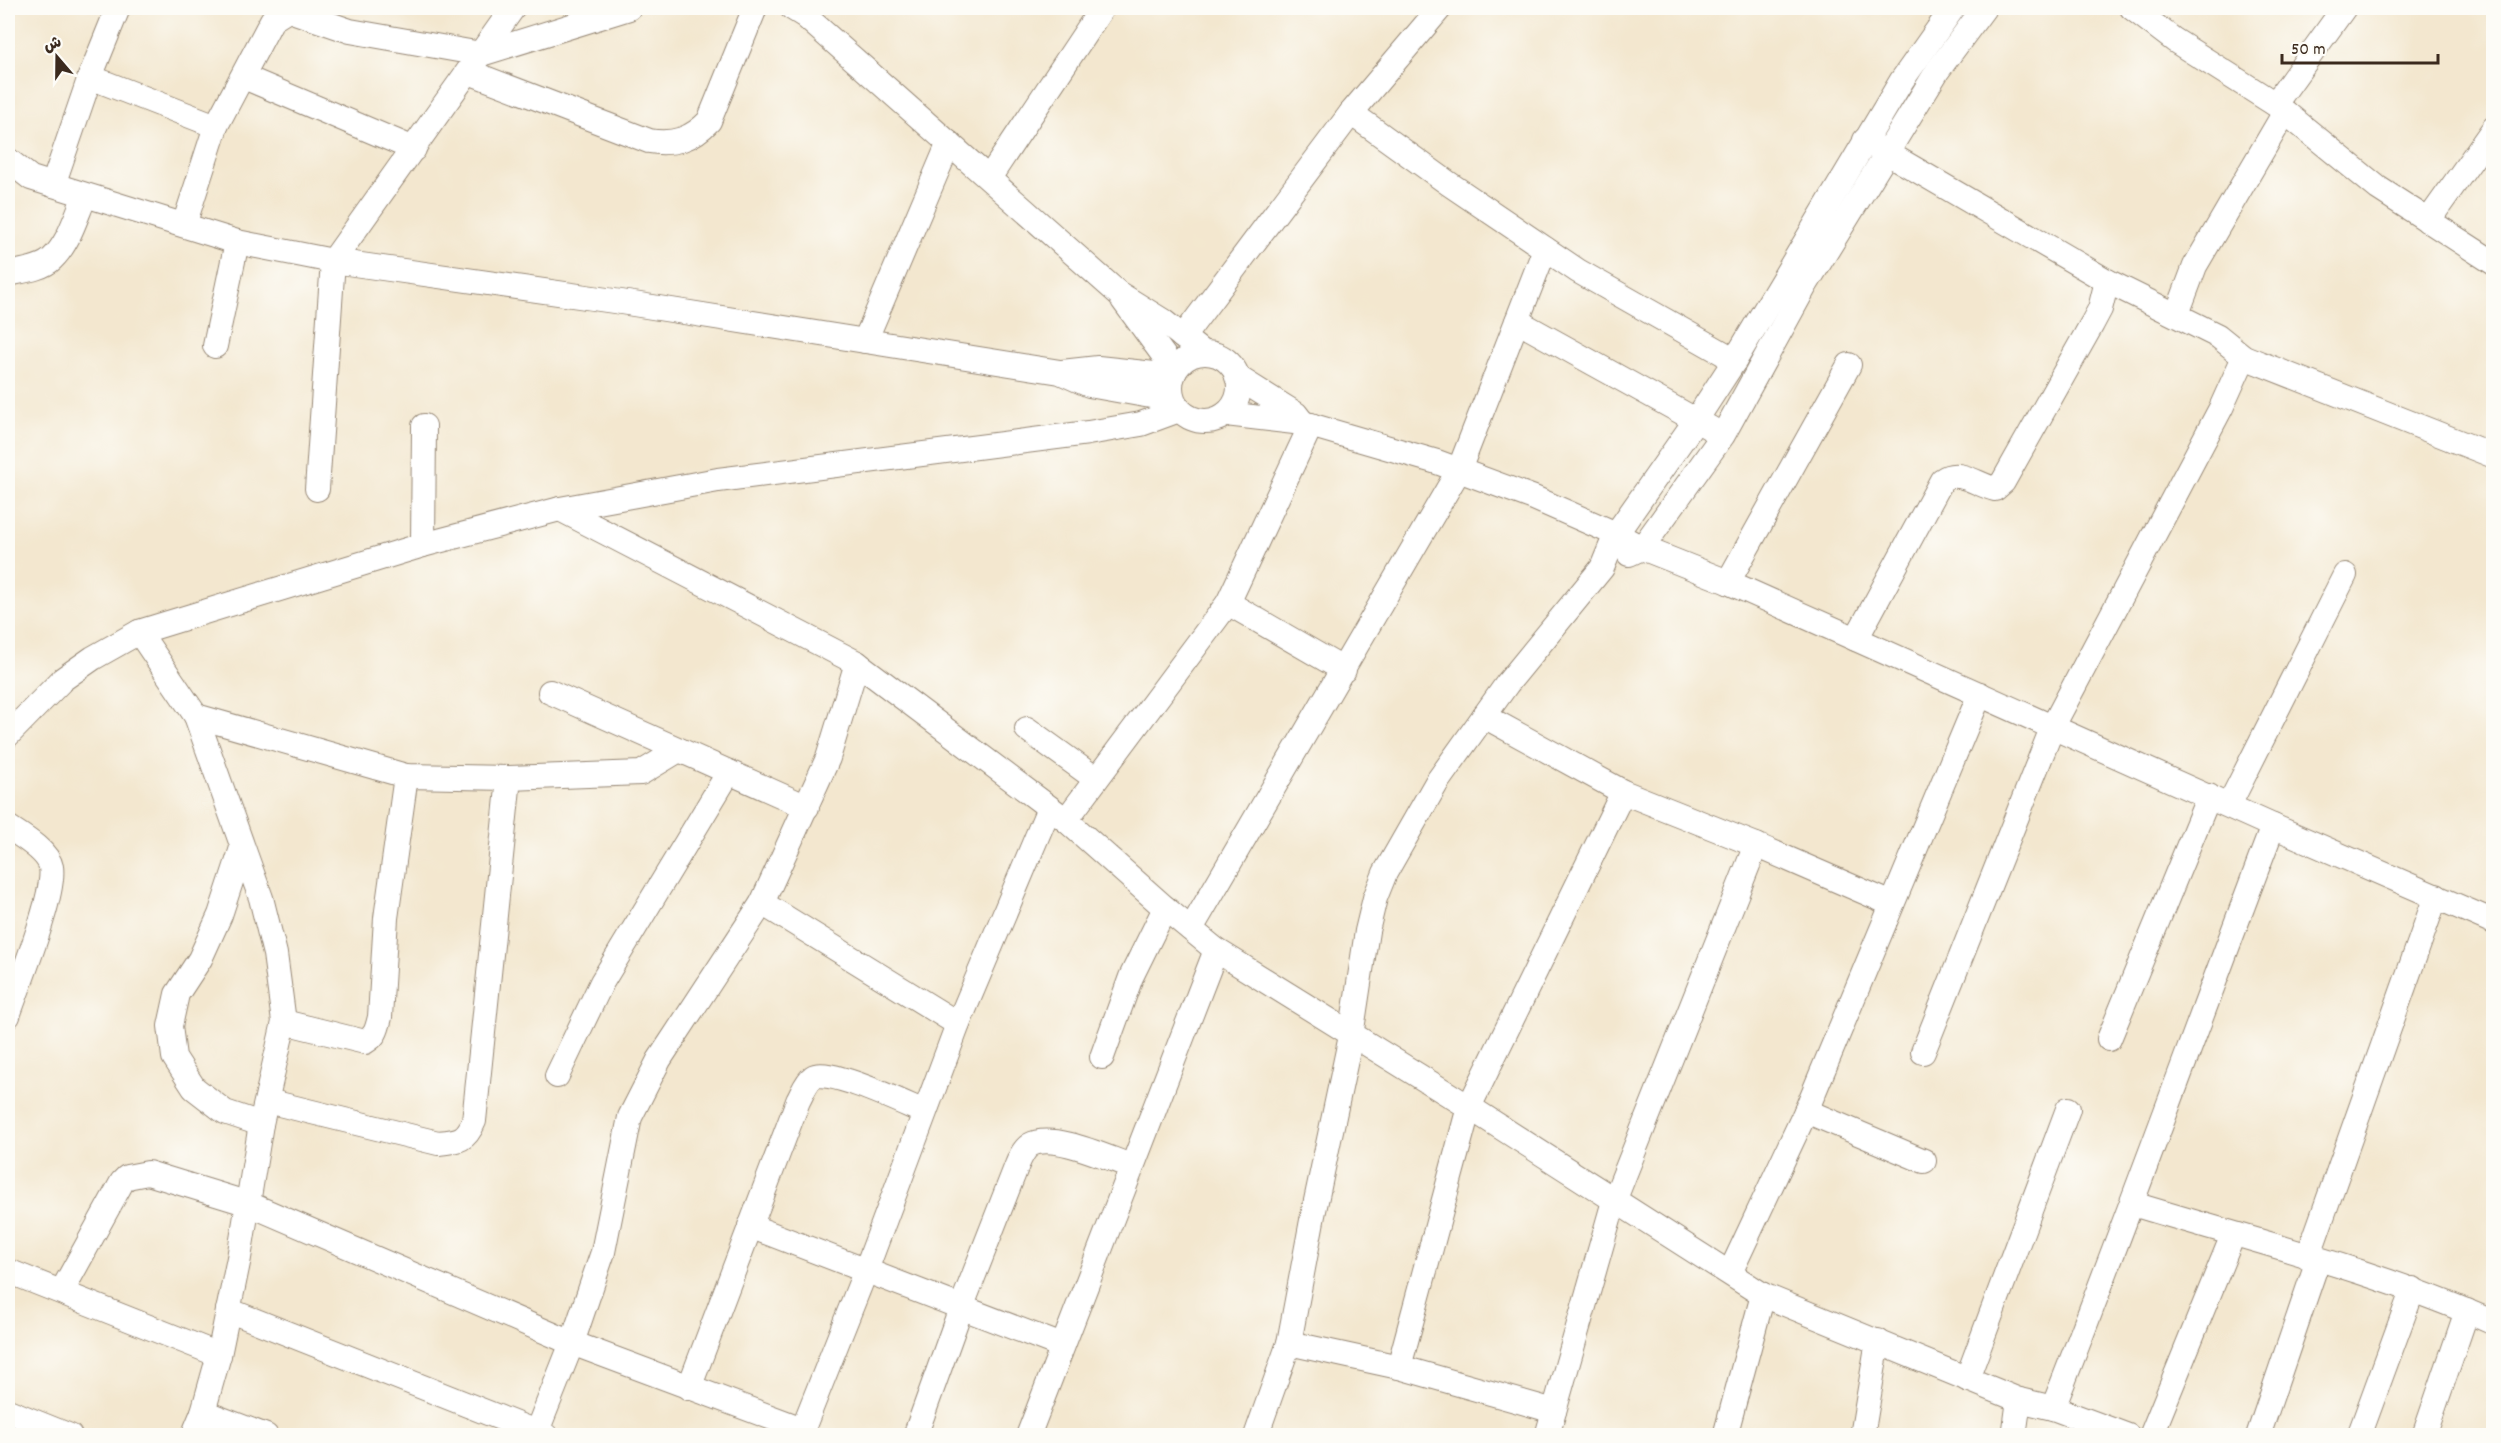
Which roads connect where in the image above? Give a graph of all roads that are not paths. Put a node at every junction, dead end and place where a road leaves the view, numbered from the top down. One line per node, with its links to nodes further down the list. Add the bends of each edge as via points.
1 (117, 8): 14 (street)
2 (287, 8): 13 (street, via 350,31); 15 (street, via 272,20)
3 (513, 8): 13 (street)
4 (629, 8): 13 (street)
5 (755, 8): 13 (street, via 709,121 685,140 649,141)
6 (792, 8): 21 (street)
7 (1102, 8): 25 (street)
8 (1440, 8): 17 (street)
9 (1953, 8): 20 (street)
10 (1984, 8): 23 (street, via 1938,70)
11 (2132, 8): 16 (street, via 2174,40)
12 (2344, 8): 16 (street)
13 (475, 63): 22 (street)
14 (90, 77): 18 (street); 26 (street)
15 (244, 77): 18 (street); 22 (street)
16 (2280, 108): 28 (street, via 2378,188); 37 (street, via 2195,266)
17 (1351, 113): 31 (street); 39 (street)
18 (216, 126): 29 (street)
19 (2493, 128): 28 (street)
20 (1865, 140): 23 (street); 44 (street)
21 (949, 143): 25 (street); 40 (street)
22 (414, 149): 32 (street)
23 (1888, 154): 35 (street); 54 (street, via 1805,286)
24 (8, 160): 26 (street, via 31,178)
25 (989, 178): 36 (street)
26 (53, 185): 27 (street)
27 (85, 196): 29 (street); 34 (street, via 69,235 52,260)
28 (2428, 221): 33 (street)
29 (184, 225): 30 (street)
30 (237, 242): 32 (street); 41 (street)
31 (1545, 249): 38 (street); 44 (street)
32 (333, 261): 40 (street); 57 (street)
33 (2493, 263)
34 (8, 274)
35 (2107, 281): 37 (street); 67 (street, via 2100,309 2004,482 1995,489 1957,475 1942,480)
36 (1118, 293): 39 (street); 47 (street)
37 (2176, 314): 43 (street, via 2218,336)
38 (1517, 321): 51 (street); 56 (street)
39 (1183, 338): 42 (street)
40 (865, 341): 46 (street)
41 (215, 346)
42 (1203, 353): 47 (street, via 1184,360); 48 (street, via 1224,359)
43 (2244, 357): 55 (street); 74 (street, via 2221,408)
44 (1735, 360): 51 (street)
45 (1849, 365): 64 (street)
46 (1060, 372): 47 (street, via 1098,368); 49 (street, via 1089,386)
47 (1174, 374): 49 (street, via 1170,389)
48 (1237, 377): 50 (street, via 1238,394); 52 (street)
49 (1176, 405): 50 (street, via 1199,421); 58 (street, via 1141,424 1088,433 718,480)
50 (1226, 414): 52 (street)
51 (1696, 420): 54 (street); 59 (street)
52 (1307, 424): 56 (street); 65 (street)
53 (424, 426): 60 (street)
54 (1723, 435): 61 (street)
55 (2493, 456)
56 (1459, 471): 59 (street); 69 (street)
57 (317, 489)
58 (560, 509): 60 (street); 68 (street)
59 (1616, 534): 61 (street); 62 (street)
60 (423, 545): 66 (street)
61 (1642, 548): 62 (street); 64 (street)
62 (1602, 568): 73 (street)
63 (2344, 575): 83 (street)
64 (1728, 582): 67 (street)
65 (1228, 603): 69 (street); 81 (street)
66 (139, 632): 72 (street); 76 (street, via 63,679)
67 (1856, 639): 71 (street)
68 (857, 663): 84 (street, via 828,758); 85 (street)
69 (1344, 670): 95 (street)
70 (550, 692): 77 (street)
71 (1980, 694): 74 (street); 92 (street)
72 (196, 716): 79 (street); 89 (street)
73 (1484, 716): 82 (street); 100 (street, via 1437,782 1385,873 1375,898)
74 (2053, 726): 83 (street); 102 (street)
75 (1027, 729): 81 (street)
76 (8, 735)
77 (679, 750): 78 (street); 80 (street, via 641,773)
78 (729, 772): 84 (street); 104 (street, via 602,982)
79 (406, 776): 80 (street); 98 (street, via 386,918 377,1031 365,1042)
80 (509, 778): 109 (street, via 474,1121 469,1134 455,1142 438,1143)
81 (1095, 779): 85 (street)
82 (1623, 792): 88 (street); 105 (street)
83 (2219, 801): 86 (street); 101 (street)
84 (807, 807): 91 (street)
85 (1058, 814): 93 (street); 99 (street)
86 (2273, 826): 90 (street); 114 (street)
87 (8, 827): 97 (street, via 41,851 51,866 49,896)
88 (1756, 845): 92 (street); 112 (street)
89 (242, 848): 98 (street, via 261,898 275,954); 109 (street, via 220,915 200,959 177,994 170,1026 174,1057 194,1088 225,1112)
90 (2436, 896): 94 (street); 117 (street)
91 (762, 903): 99 (street); 129 (street, via 659,1060 630,1117 603,1252)
92 (1892, 904): 107 (street)
93 (1165, 908): 95 (street); 103 (street, via 1131,977)
94 (2493, 922)
95 (1191, 929): 96 (street)
96 (1216, 950): 100 (street); 111 (street)
97 (8, 1016)
98 (284, 1022): 109 (street)
99 (958, 1024): 108 (street)
100 (1351, 1036): 105 (street); 130 (street)
101 (2109, 1039)
102 (1923, 1052)
103 (1102, 1057)
104 (557, 1076)
105 (1469, 1107): 112 (street); 133 (street)
106 (2068, 1109): 134 (street)
107 (1806, 1111): 110 (street); 120 (street)
108 (924, 1112): 115 (street, via 840,1078 813,1076 798,1101); 118 (street)
109 (264, 1113): 113 (street)
110 (1924, 1161)
111 (1131, 1166): 124 (street, via 1058,1141 1031,1145 1017,1165); 131 (street)
112 (1614, 1201): 120 (street); 139 (street)
113 (249, 1204): 122 (street, via 148,1173 127,1177); 125 (street); 129 (street)
114 (2133, 1204): 116 (street); 137 (street)
115 (750, 1226): 118 (street); 135 (street)
116 (2233, 1235): 117 (street); 155 (street)
117 (2313, 1258): 121 (street); 156 (street)
118 (866, 1270): 124 (street); 141 (street)
119 (8, 1271): 122 (street)
120 (1730, 1273): 123 (street)
121 (2413, 1290): 126 (street); 157 (street)
122 (62, 1291): 132 (street)
123 (1763, 1295): 128 (street); 151 (street)
124 (961, 1308): 131 (street); 147 (street)
125 (228, 1310): 132 (street); 143 (street)
126 (2467, 1311): 127 (street); 142 (street)
127 (2493, 1323)
128 (1878, 1341): 134 (street); 152 (street)
129 (572, 1343): 135 (street); 143 (street)
130 (1289, 1343): 133 (street); 149 (street)
131 (1062, 1346): 148 (street)
132 (219, 1354): 140 (street)
133 (1399, 1367): 139 (street)
134 (1967, 1379): 136 (street)
135 (689, 1388): 141 (street)
136 (2019, 1400): 137 (street); 153 (street)
137 (2053, 1408): 154 (street)
138 (8, 1411): 144 (street)
139 (1554, 1411): 150 (street)
140 (203, 1412): 145 (street); 146 (street)
141 (801, 1432)
142 (2432, 1433)
143 (539, 1434)
144 (70, 1436)
145 (193, 1436)
146 (266, 1436)
147 (915, 1436)
148 (1028, 1436)
149 (1256, 1436)
150 (1547, 1436)
151 (1725, 1436)
152 (1862, 1436)
153 (2014, 1436)
154 (2128, 1436)
155 (2151, 1436)
156 (2258, 1436)
157 (2359, 1436)

